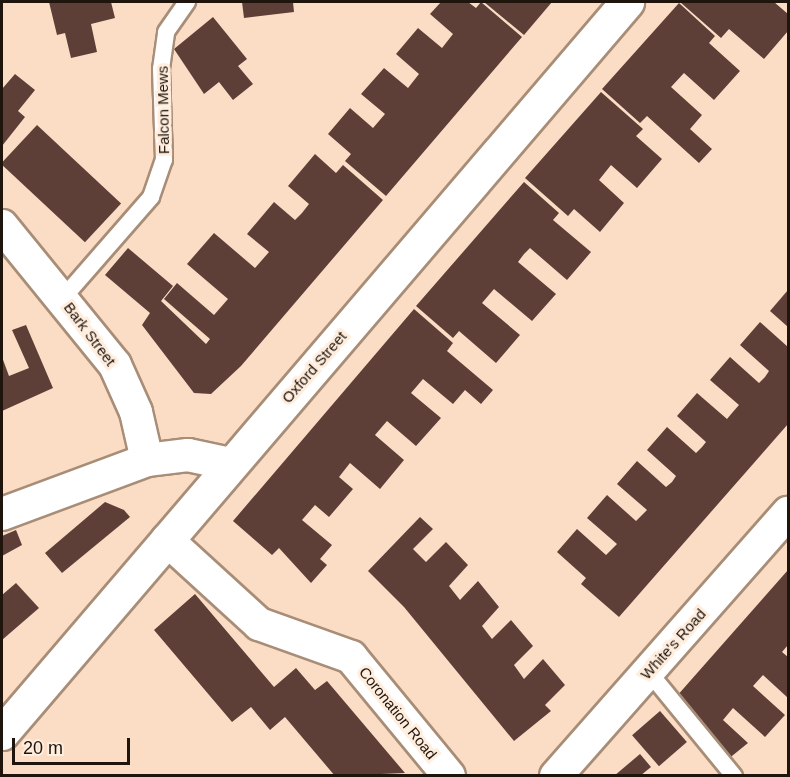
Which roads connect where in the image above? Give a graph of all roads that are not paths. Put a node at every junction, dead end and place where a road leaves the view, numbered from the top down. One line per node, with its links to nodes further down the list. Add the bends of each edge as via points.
1 (187, 2): 4 (lane, Falcon Mews, via 166,32 161,69 164,160 151,197)
2 (627, 2): 6 (street, Oxford Street)
3 (2, 226): 4 (street, Bark Street)
4 (63, 298): 5 (street, Bark Street, via 115,366 136,412)
5 (147, 460): 6 (street, via 188,455); 8 (street)
6 (230, 464): 9 (street, Oxford Street)
7 (789, 513): 10 (street, White's Road)
8 (2, 514)
9 (167, 540): 11 (street, Oxford Street); 12 (street, Coronation Road, via 259,624 351,657)
10 (648, 671): 13 (street, White's Road); 14 (lane)
11 (2, 733)
12 (449, 776)
13 (556, 776)
14 (734, 776)

